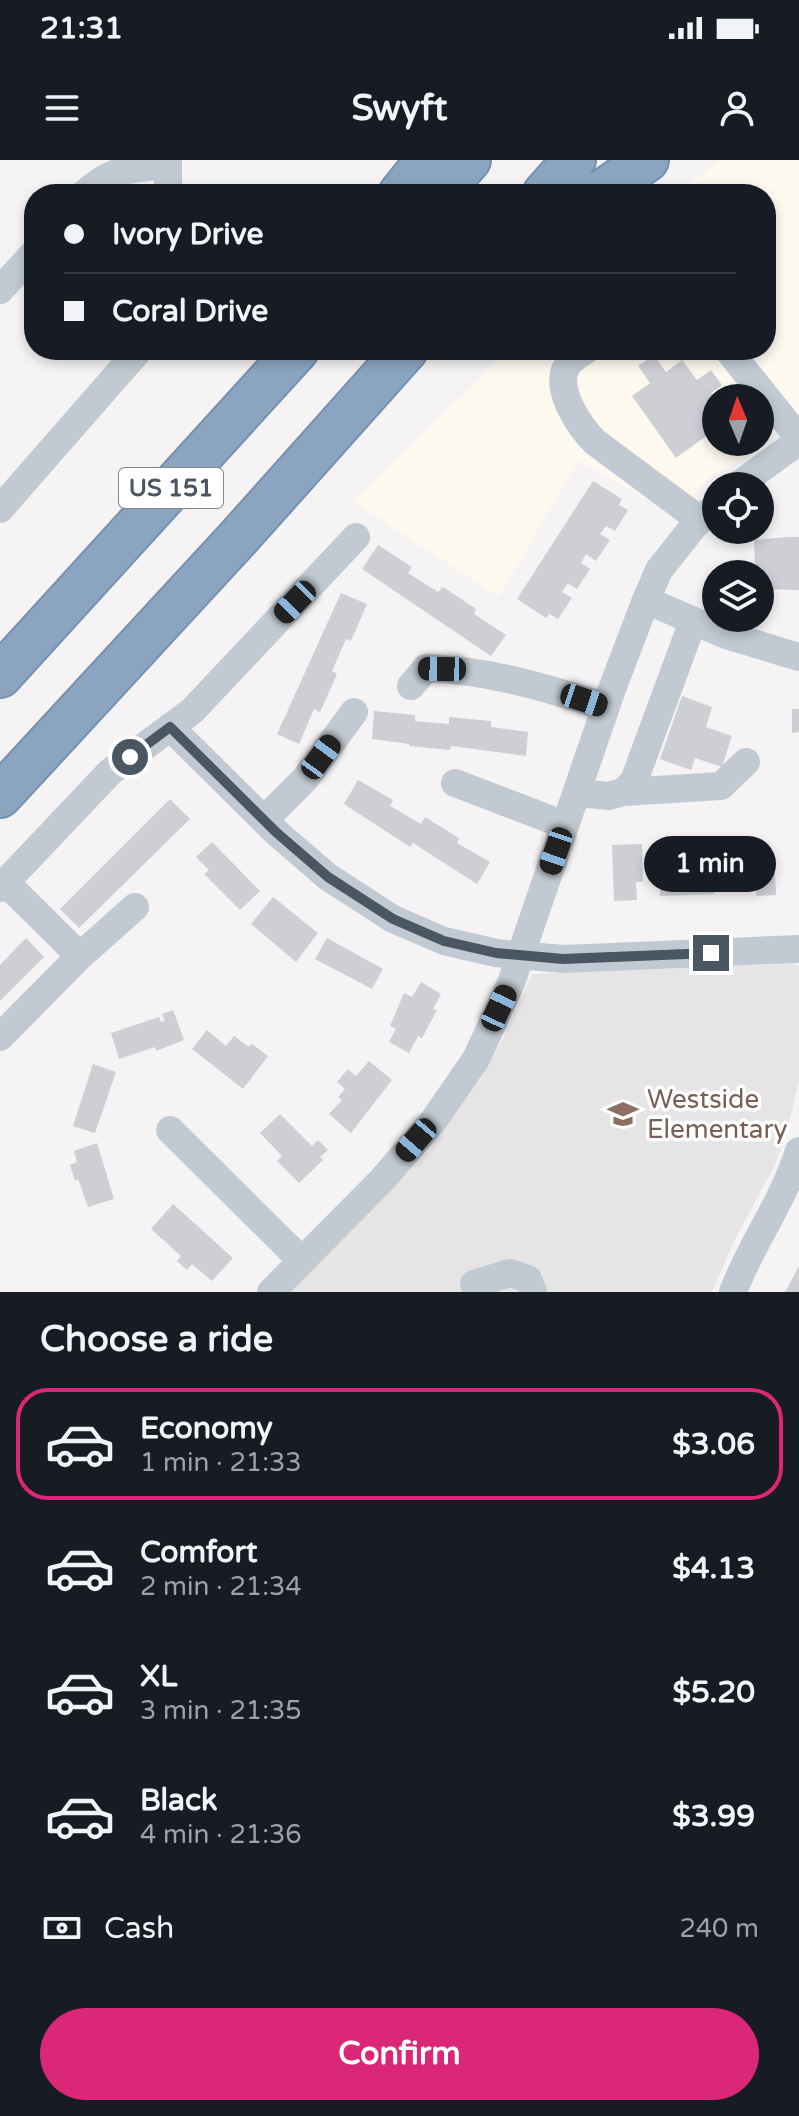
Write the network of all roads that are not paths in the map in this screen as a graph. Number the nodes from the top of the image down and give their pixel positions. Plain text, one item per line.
1 (427, 160) edge
2 (469, 160) edge
3 (574, 160) edge
4 (647, 160) edge
5 (168, 163) edge
6 (95, 184) edge
7 (168, 184) edge
8 (408, 184) edge
9 (447, 184) edge
10 (553, 184) edge
11 (613, 184) edge
12 (24, 264) edge
13 (0, 290) edge
14 (130, 360) edge
15 (264, 360) edge
16 (288, 360) edge
17 (397, 360) edge
18 (413, 360) edge
19 (572, 360) edge
20 (735, 360) edge
21 (796, 448) edge
22 (759, 472) edge
23 (290, 480) junction
24 (0, 509) edge
25 (702, 509) edge
26 (702, 520) edge
27 (356, 537) dead end
28 (646, 600) junction
29 (693, 621) junction
30 (46, 626) junction
31 (799, 657) edge
32 (0, 676) edge
33 (411, 686) dead end
34 (606, 707) junction
35 (354, 712) dead end
36 (170, 727) junction
37 (746, 762) dead end
38 (455, 783) dead end
39 (623, 792) junction
40 (576, 793) junction
41 (0, 796) edge
42 (264, 820) junction
43 (565, 825) junction
44 (3, 885) edge
45 (135, 907) dead end
46 (799, 949) edge
47 (520, 953) junction
48 (80, 956) junction
49 (0, 1037) edge
50 (170, 1130) dead end
51 (799, 1151) edge
52 (302, 1261) junction
53 (474, 1284) dead end
54 (271, 1292) edge
55 (533, 1292) edge
56 (733, 1292) edge

1 - 8 highway
2 - 9 highway
3 - 10 highway
4 - 11 highway
5 - 6 street
5 - 7 street
12 - 13 street
14 - 24 street
15 - 30 highway
16 - 30 highway, US 151
17 - 23 highway, US 151
18 - 23 highway
19 - 25 street
20 - 21 street
21 - 22 street
23 - 41 highway, US 151
26 - 28 street
27 - 36 street
28 - 29 street
28 - 34 street
29 - 31 street
29 - 39 street
30 - 32 highway, US 151
33 - 34 street
34 - 40 street
35 - 42 street
36 - 42 street
36 - 44 street
37 - 39 street
38 - 43 street
39 - 40 street
40 - 43 street
42 - 47 street
43 - 47 street
44 - 48 street
45 - 48 street
46 - 47 street
47 - 52 street
48 - 49 street
50 - 52 street
51 - 56 street
52 - 54 street
53 - 55 street

